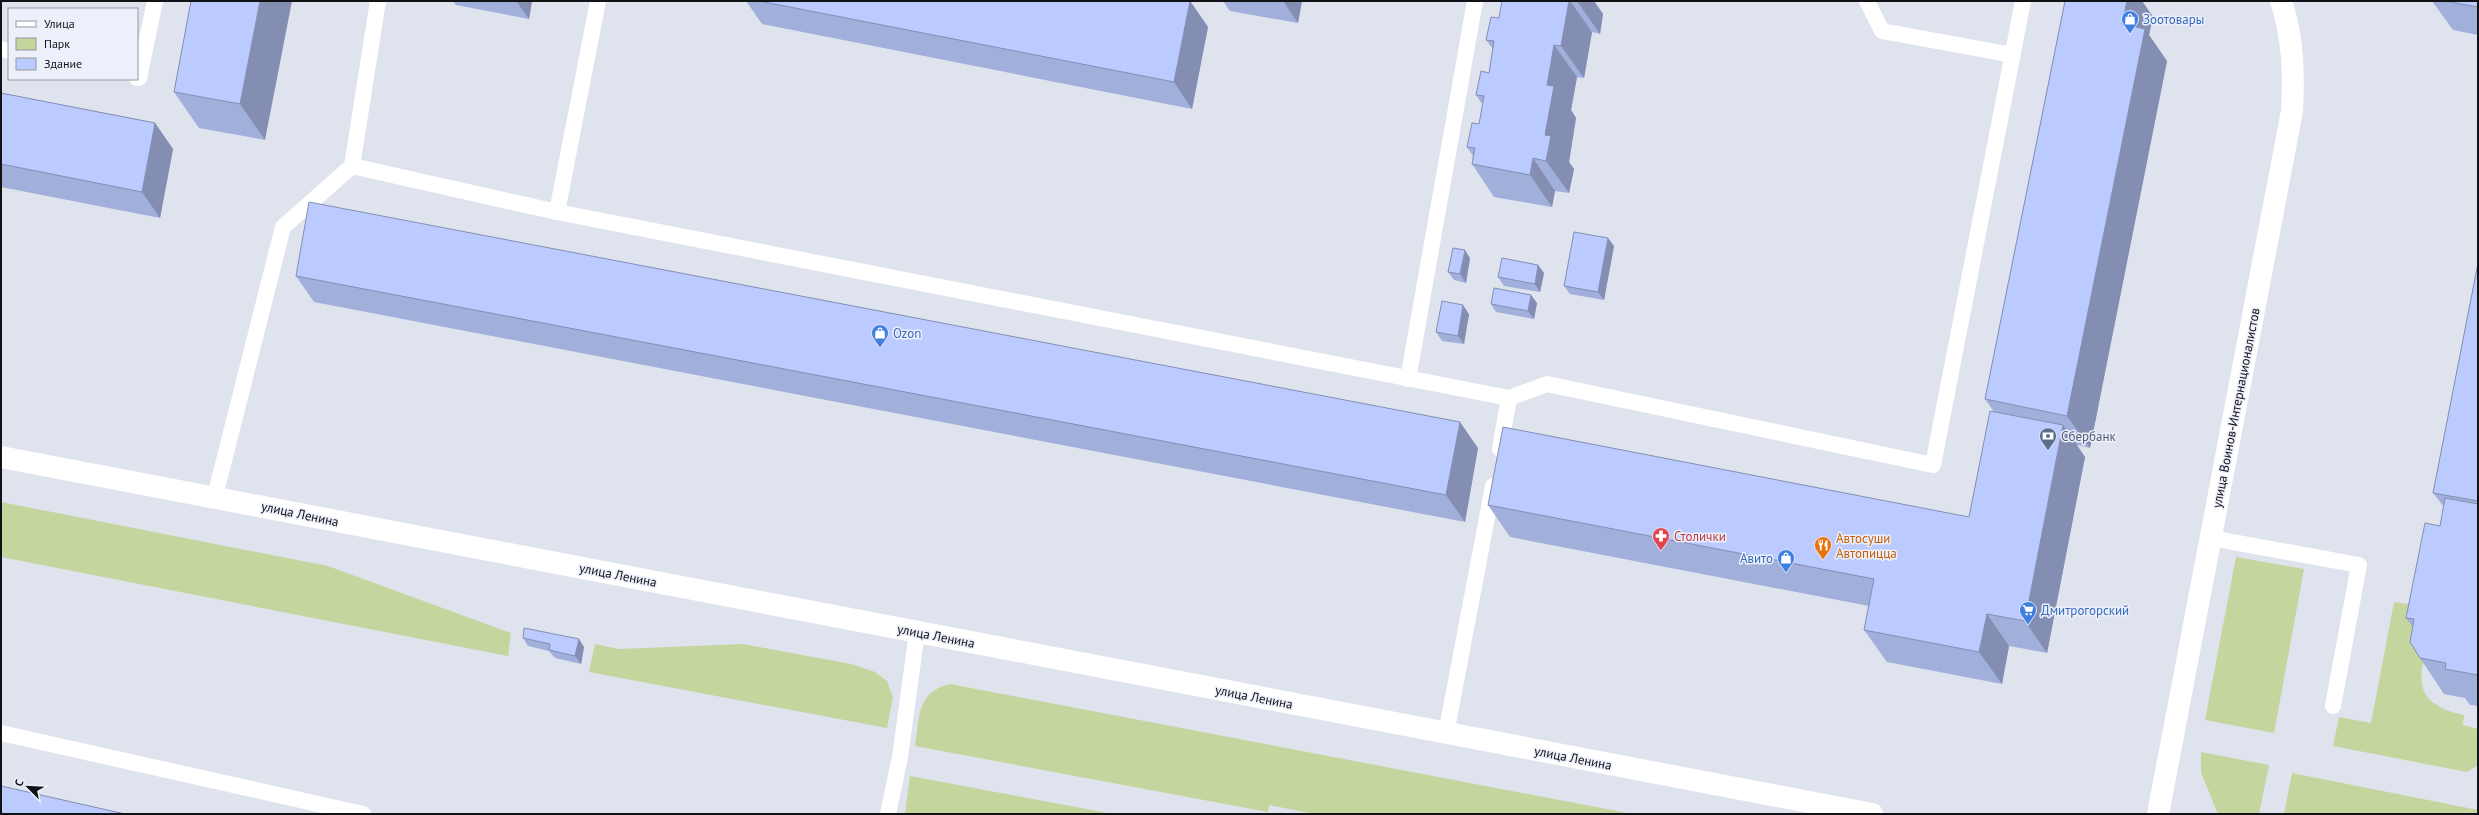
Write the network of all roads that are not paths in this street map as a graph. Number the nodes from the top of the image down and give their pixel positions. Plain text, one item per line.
1 (155, 1) edge
2 (378, 1) edge
3 (598, 1) edge
4 (1475, 1) edge
5 (1866, 1) edge
6 (2023, 1) edge
7 (2281, 1) edge
8 (2013, 55) junction
9 (138, 78) edge
10 (352, 166) junction
11 (557, 212) junction
12 (1408, 379) junction
13 (1509, 398) junction
14 (1, 457) edge
15 (214, 496) junction
16 (2211, 538) junction
17 (917, 632) junction
18 (2333, 706) dead end
19 (1, 733) edge
20 (1446, 734) junction
21 (363, 814) edge
22 (888, 814) edge
23 (1872, 814) edge
24 (2158, 814) edge

1 - 9 lane
2 - 10 lane
3 - 11 lane
4 - 12 lane
5 - 8 lane
6 - 8 lane
7 - 16 main road, улица Воинов-Интернационалистов
8 - 13 lane
10 - 11 lane
10 - 15 lane
11 - 12 lane
12 - 13 lane
13 - 20 lane
14 - 15 main road, улица Ленина
15 - 17 main road, улица Ленина
16 - 18 lane
16 - 24 main road, улица Воинов-Интернационалистов
17 - 20 main road, улица Ленина
17 - 22 lane
19 - 21 lane
20 - 23 main road, улица Ленина

